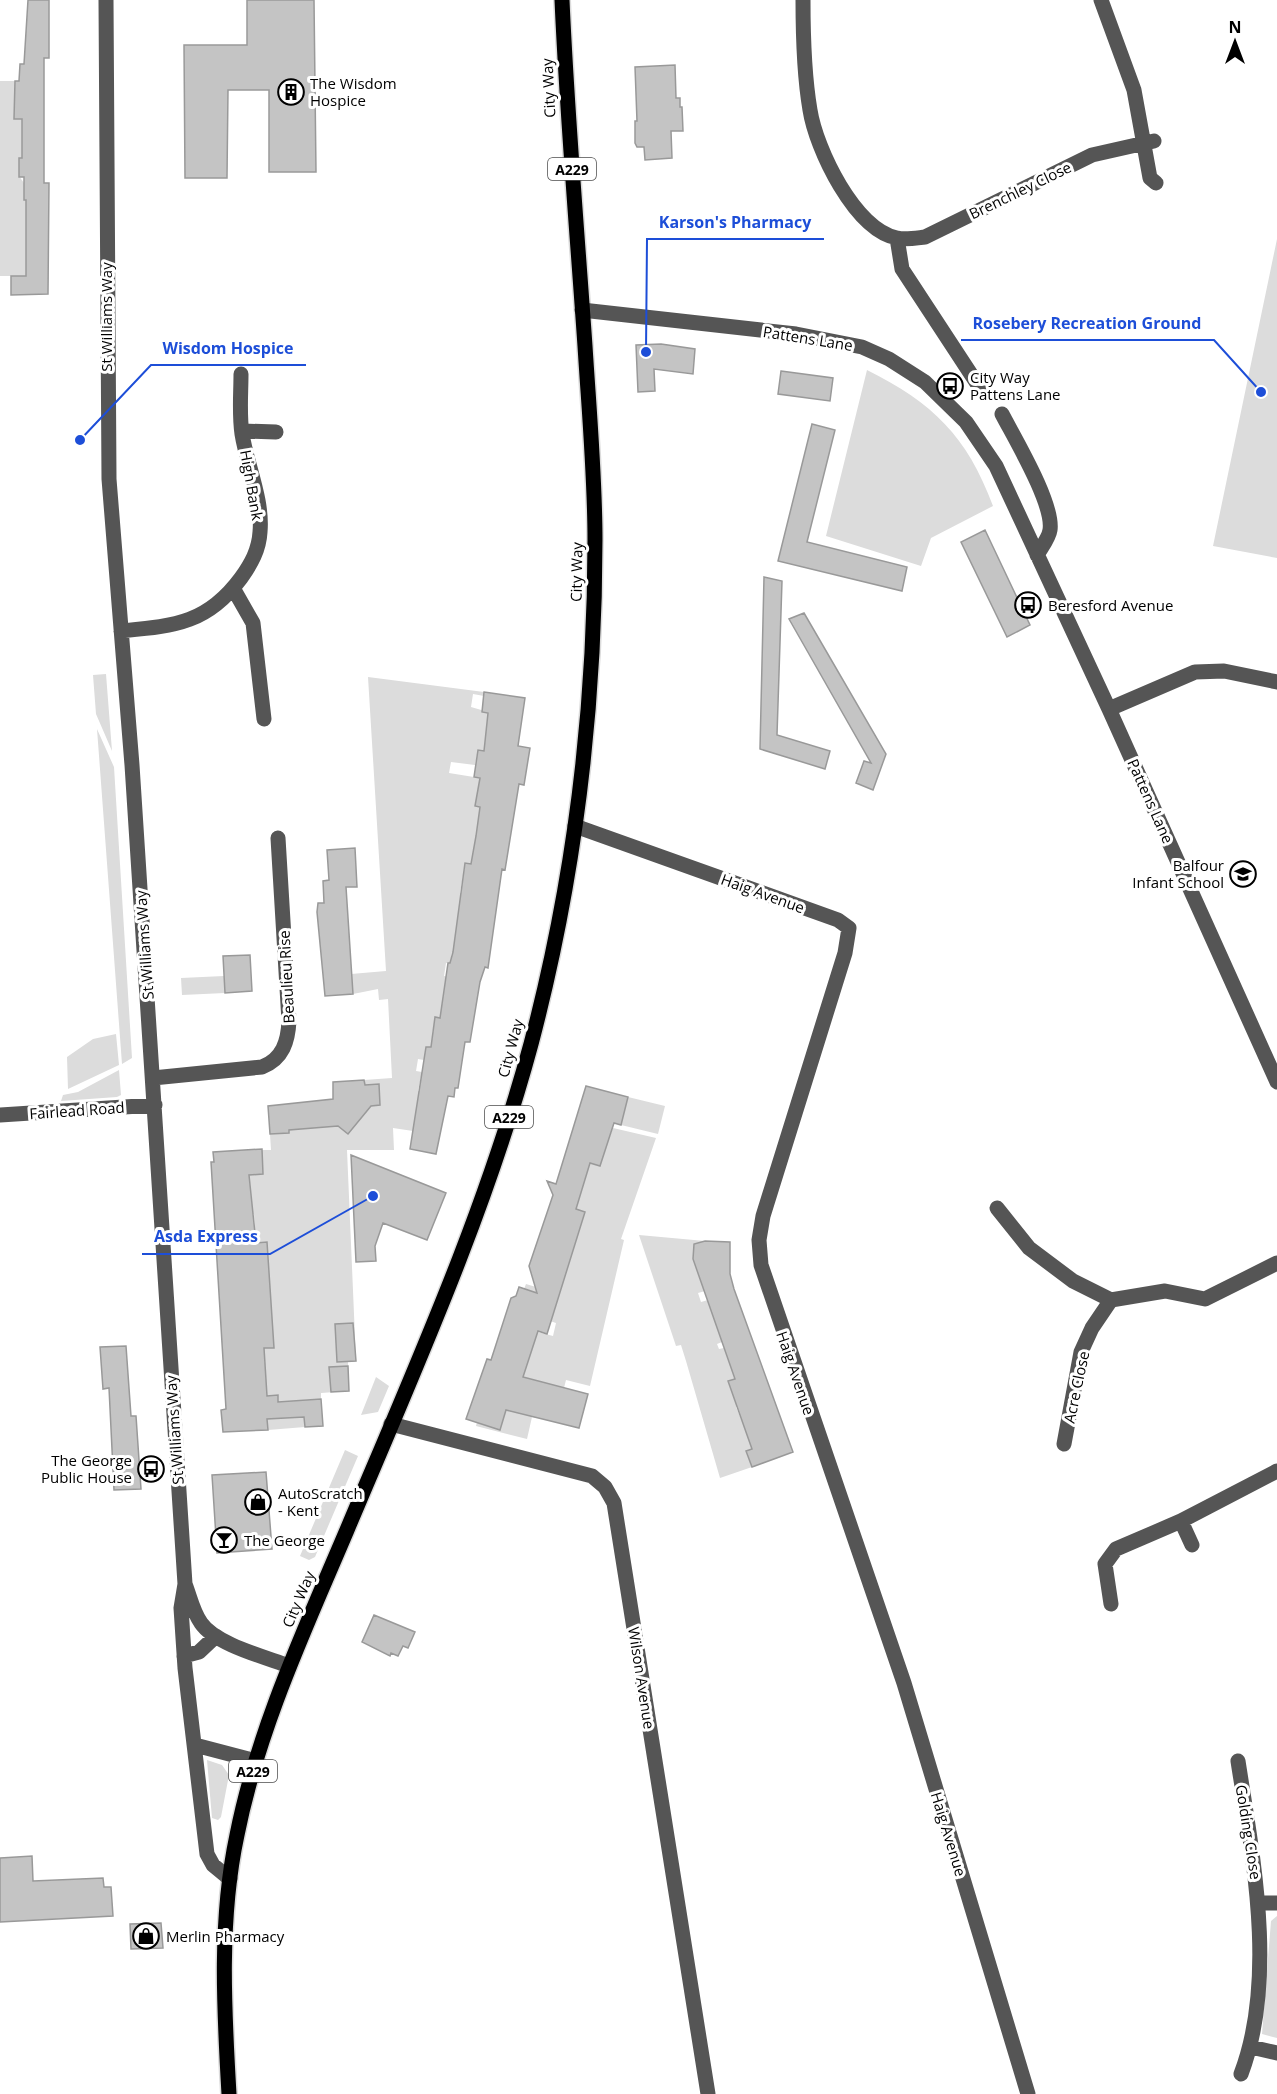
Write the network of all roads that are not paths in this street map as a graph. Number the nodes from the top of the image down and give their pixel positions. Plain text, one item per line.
1 (105, 0) edge
2 (562, 0) edge
3 (803, 0) edge
4 (1101, 0) edge
5 (1149, 141) junction
6 (1156, 183) dead end
7 (897, 238) junction
8 (582, 310) junction
9 (241, 374) dead end
10 (980, 388) dead end
11 (1002, 414) dead end
12 (242, 431) junction
13 (276, 432) dead end
14 (1037, 555) junction
15 (233, 588) junction
16 (121, 631) junction
17 (1277, 682) edge
18 (1109, 709) junction
19 (264, 719) dead end
20 (575, 826) junction
21 (278, 838) dead end
22 (153, 1078) junction
23 (1277, 1082) edge
24 (155, 1105) junction
25 (0, 1115) edge
26 (997, 1208) dead end
27 (1277, 1263) edge
28 (1111, 1300) junction
29 (391, 1424) junction
30 (1064, 1444) dead end
31 (1277, 1471) edge
32 (1181, 1521) junction
33 (1192, 1545) dead end
34 (185, 1584) junction
35 (1110, 1604) dead end
36 (216, 1636) junction
37 (184, 1656) junction
38 (289, 1666) junction
39 (195, 1745) junction
40 (255, 1761) junction
41 (1238, 1761) dead end
42 (230, 1879) junction
43 (1260, 1903) junction
44 (1277, 1903) edge
45 (1251, 2047) junction
46 (1277, 2053) edge
47 (1241, 2074) dead end
48 (229, 2094) edge
49 (708, 2094) edge
50 (1028, 2094) edge

1 - 16 street, St Williams Way
2 - 8 main road, City Way / A229
3 - 7 street
4 - 5 street
5 - 6 street
5 - 7 street, Brenchley Close
7 - 10 street
8 - 14 street, Pattens Lane
8 - 20 main road, City Way / A229
9 - 12 street, High Bank
11 - 14 street
12 - 13 street
12 - 15 street, High Bank
14 - 18 street, Pattens Lane
15 - 16 street, High Bank
15 - 19 street
16 - 22 street, St Williams Way
17 - 18 street
18 - 23 street, Pattens Lane
20 - 29 main road, City Way / A229
20 - 50 street, Haig Avenue
21 - 22 street, Beaulieu Rise
22 - 24 street, St Williams Way
24 - 25 street, Fairlead Road
24 - 34 street, St Williams Way
26 - 28 street
27 - 28 street
28 - 30 street, Acre Close
29 - 38 main road, City Way / A229
29 - 49 street, Wilson Avenue
31 - 32 street
32 - 33 street
32 - 35 street
34 - 36 street
34 - 37 street, St Williams Way
36 - 37 street
36 - 38 street
37 - 39 street, St Williams Way
38 - 40 main road, City Way / A229
39 - 40 street
39 - 42 street, St Williams Way
40 - 42 main road, City Way / A229
41 - 43 street, Golding Close
42 - 48 main road, City Way / A229
43 - 44 street
43 - 45 street, Golding Close
45 - 46 street
45 - 47 street, Golding Close

